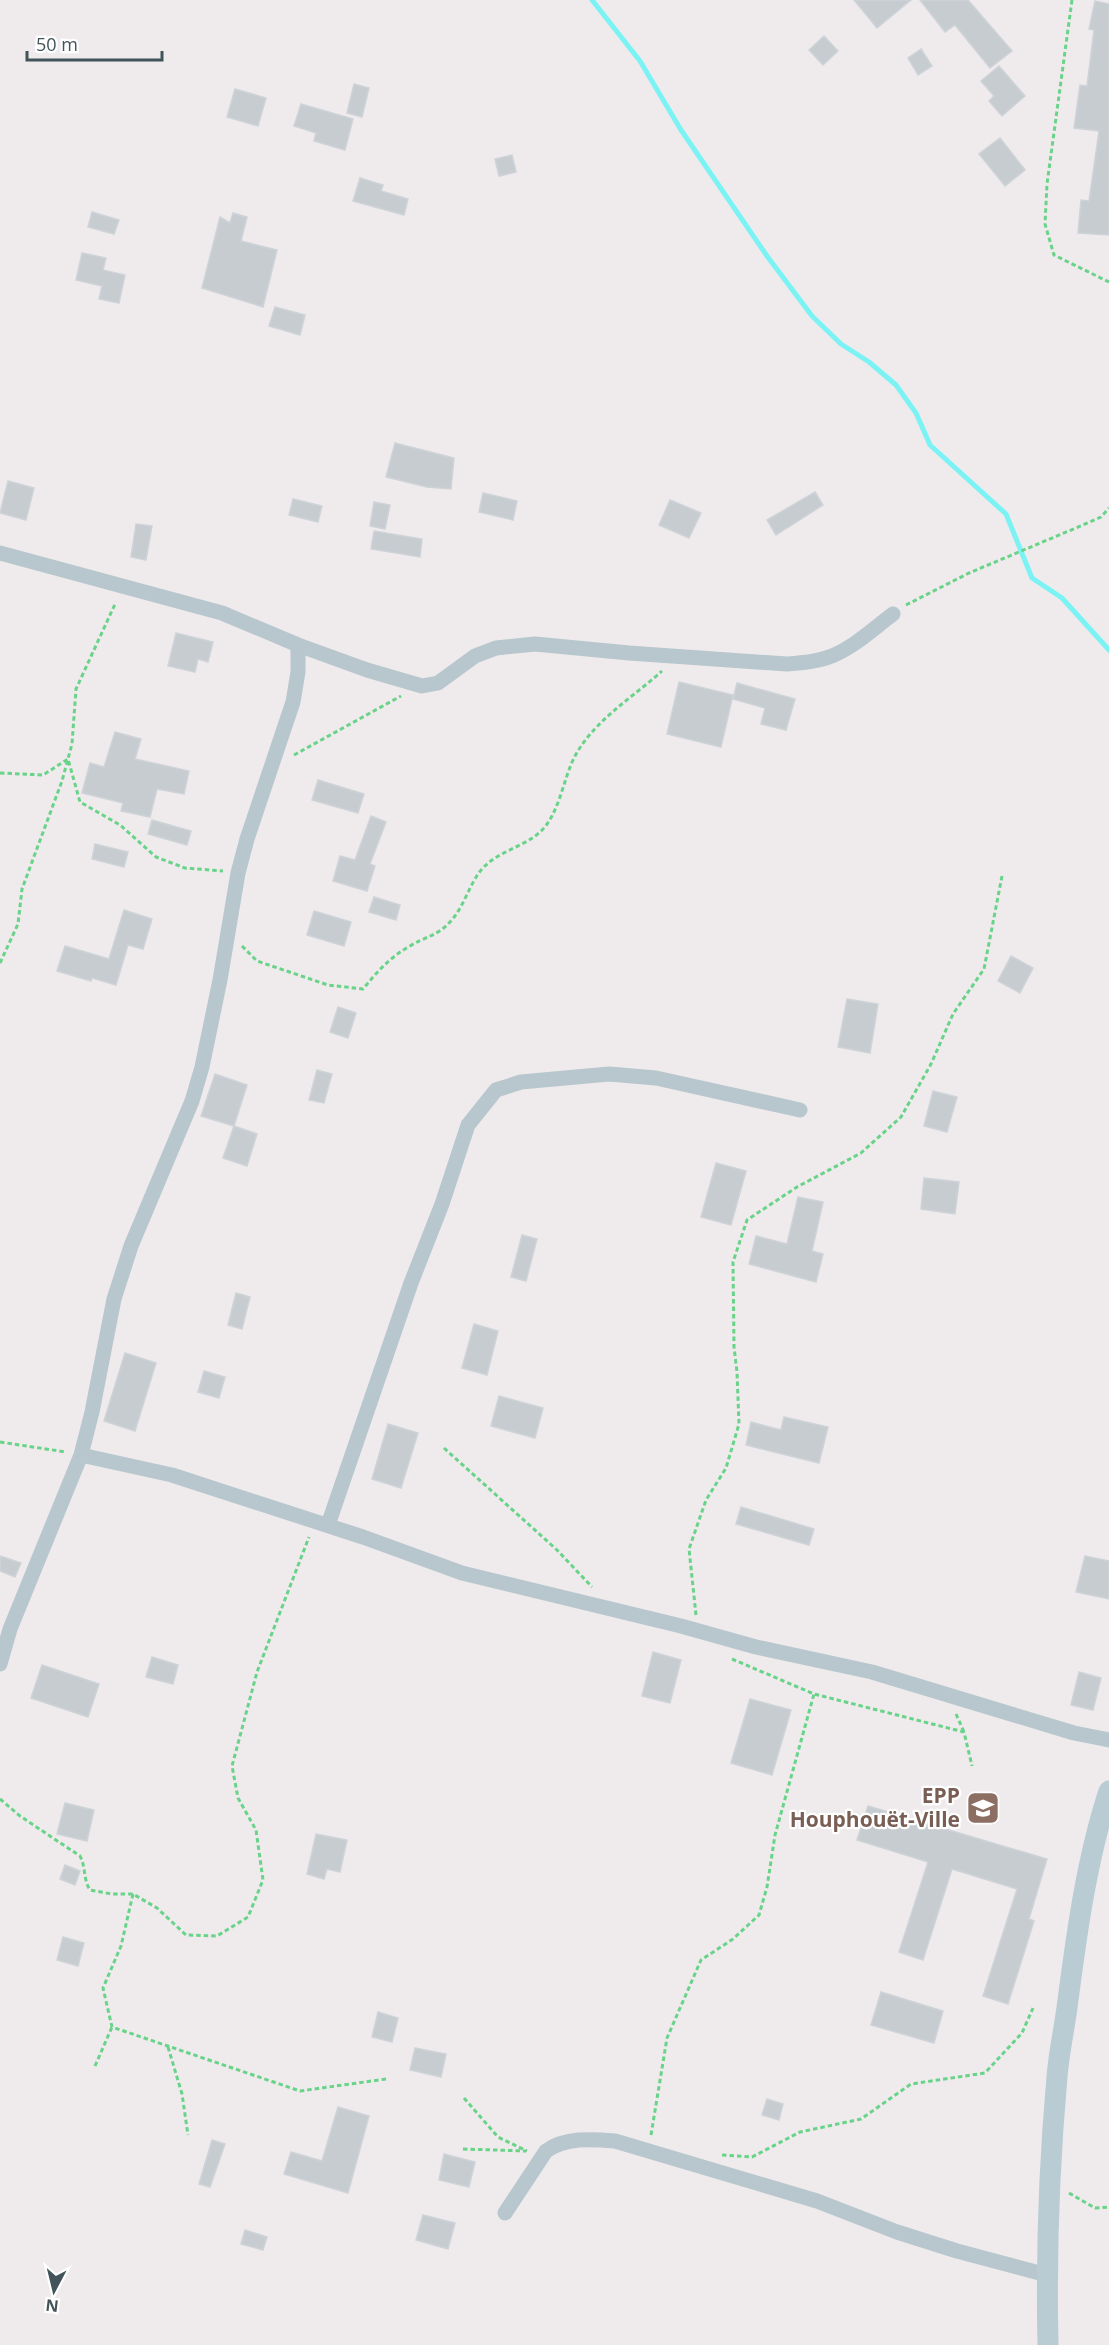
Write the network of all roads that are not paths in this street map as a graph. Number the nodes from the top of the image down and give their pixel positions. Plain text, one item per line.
1 (0, 553) edge
2 (893, 614) road end
3 (298, 645) junction
4 (800, 1110) dead end
5 (81, 1455) junction
6 (322, 1523) junction
7 (5, 1627) edge
8 (0, 1664) edge
9 (1109, 1740) edge
10 (1109, 1791) edge
11 (505, 2213) dead end
12 (1047, 2275) junction
13 (1048, 2345) edge

1 - 3 street
2 - 3 street
3 - 5 street
4 - 6 street
5 - 6 street
5 - 7 street
6 - 9 street
7 - 8 street
10 - 12 street
11 - 12 street
12 - 13 street

